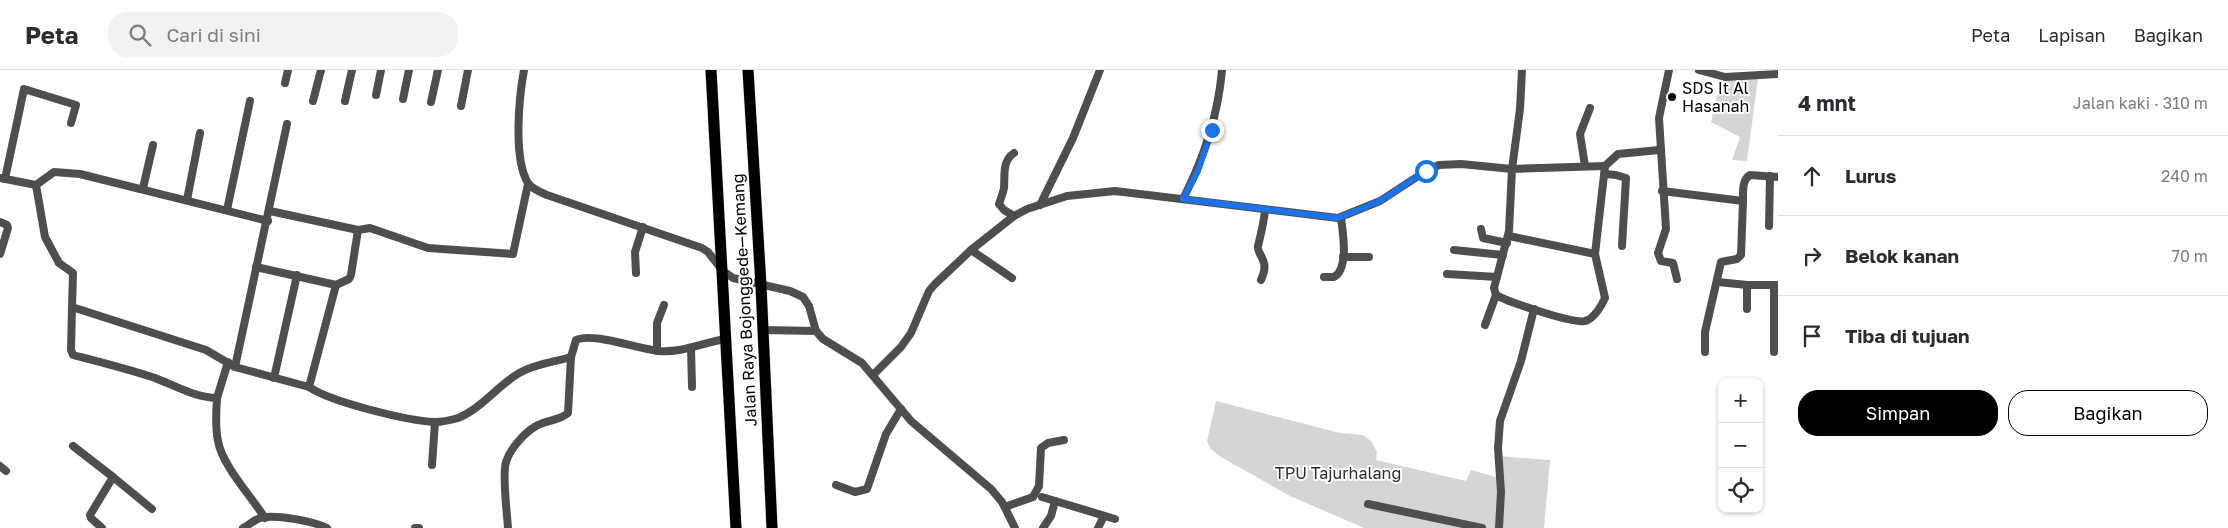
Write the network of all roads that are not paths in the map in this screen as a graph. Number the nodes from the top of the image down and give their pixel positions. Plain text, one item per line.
1 (288, 70) edge
2 (321, 70) edge
3 (352, 70) edge
4 (381, 70) edge
5 (409, 70) edge
6 (438, 70) edge
7 (468, 70) edge
8 (524, 70) edge
9 (711, 70) edge
10 (748, 70) edge
11 (1100, 70) edge
12 (1222, 70) edge
13 (1522, 70) edge
14 (1669, 70) edge
15 (1699, 70) edge
16 (1778, 74) edge
17 (285, 83) dead end
18 (376, 95) dead end
19 (403, 99) dead end
20 (250, 100) dead end
21 (314, 100) dead end
22 (345, 101) dead end
23 (431, 102) dead end
24 (461, 106) dead end
25 (1590, 108) dead end
26 (71, 123) dead end
27 (288, 124) dead end
28 (200, 133) dead end
29 (152, 145) dead end
30 (1659, 150) junction
31 (1014, 154) dead end
32 (1585, 166) junction
33 (1512, 169) junction
34 (1605, 170) junction
35 (1774, 176) edge
36 (2, 178) edge
37 (528, 184) junction
38 (36, 185) junction
39 (143, 188) junction
40 (1662, 192) junction
41 (1183, 199) junction
42 (187, 200) junction
43 (1743, 201) junction
44 (1040, 205) junction
45 (227, 210) junction
46 (1265, 210) junction
47 (270, 211) junction
48 (1014, 216) junction
49 (1341, 218) junction
50 (268, 221) junction
51 (0, 222) edge
52 (1769, 226) dead end
53 (643, 227) junction
54 (1481, 228) dead end
55 (358, 230) junction
56 (1508, 239) junction
57 (1622, 246) dead end
58 (971, 250) junction
59 (1454, 250) dead end
60 (0, 254) edge
61 (1595, 254) junction
62 (1503, 255) junction
63 (1343, 257) junction
64 (1369, 257) dead end
65 (256, 266) junction
66 (723, 271) junction
67 (636, 273) dead end
68 (1447, 274) dead end
69 (297, 275) junction
70 (1324, 277) dead end
71 (1497, 277) junction
72 (1012, 278) dead end
73 (1677, 279) dead end
74 (1261, 280) dead end
75 (1718, 282) junction
76 (336, 285) junction
77 (1747, 285) junction
78 (1776, 285) edge
79 (761, 286) junction
80 (1496, 295) junction
81 (664, 305) dead end
82 (72, 307) junction
83 (1534, 309) junction
84 (1747, 309) dead end
85 (1485, 326) dead end
86 (762, 330) junction
87 (816, 330) junction
88 (726, 339) junction
89 (690, 348) junction
90 (657, 350) junction
91 (1705, 352) dead end
92 (1774, 352) dead end
93 (571, 357) junction
94 (228, 362) junction
95 (235, 367) junction
96 (874, 374) junction
97 (274, 378) junction
98 (309, 387) junction
99 (692, 388) dead end
100 (217, 398) junction
101 (901, 409) junction
102 (435, 422) junction
103 (1064, 440) dead end
104 (74, 446) dead end
105 (432, 465) dead end
106 (113, 477) junction
107 (836, 485) dead end
108 (1042, 497) dead end
109 (1055, 501) junction
110 (1368, 504) dead end
111 (1005, 507) junction
112 (152, 510) dead end
113 (1104, 516) junction
114 (264, 518) junction
115 (1115, 519) dead end
116 (102, 528) edge
117 (243, 528) edge
118 (326, 528) edge
119 (416, 528) edge
120 (419, 528) edge
121 (508, 528) edge
122 (736, 528) edge
123 (772, 528) edge
124 (1015, 528) edge
125 (1043, 528) edge
126 (1098, 528) edge
127 (1482, 528) edge
128 (1499, 528) edge

1 - 17 street
2 - 21 street
3 - 22 street
4 - 18 street
5 - 19 street
6 - 23 street
7 - 24 street
8 - 37 street
9 - 66 highway, Jalan Raya Bojonggede—Kemang
10 - 79 highway, Jalan Raya Bojonggede—Kemang
11 - 44 street
12 - 41 street
13 - 33 street
14 - 30 street
15 - 16 street
20 - 45 street
25 - 32 street
26 - 36 street
27 - 47 street
28 - 42 street
29 - 39 street
30 - 34 street
30 - 40 street
31 - 48 street
32 - 33 street
32 - 34 street
33 - 49 street
33 - 56 street
34 - 57 street
34 - 61 street
35 - 43 street
35 - 52 street
36 - 38 street
37 - 53 street
37 - 55 street
38 - 39 street
38 - 82 street
39 - 42 street
40 - 43 street
40 - 73 street
41 - 44 street
41 - 46 street
42 - 45 street
43 - 75 street
44 - 48 street
45 - 50 street
46 - 49 street
46 - 74 street
47 - 50 street
47 - 55 street
48 - 58 street
49 - 63 street
50 - 65 street
51 - 60 street
53 - 66 street
53 - 67 street
54 - 56 street
55 - 76 street
56 - 61 street
56 - 62 street
58 - 72 street
58 - 96 street
59 - 62 street
61 - 83 street
62 - 71 street
63 - 64 street
63 - 70 street
65 - 69 street
65 - 95 street
66 - 79 street
66 - 88 highway, Jalan Raya Bojonggede—Kemang
68 - 71 street
69 - 76 street
69 - 97 street
71 - 80 street
75 - 77 street
75 - 91 street
76 - 98 street
77 - 78 street
77 - 84 street
78 - 92 street
79 - 86 highway, Jalan Raya Bojonggede—Kemang
79 - 87 street
80 - 83 street
80 - 85 street
81 - 90 street
82 - 94 street
82 - 100 street
83 - 128 street
86 - 87 street
86 - 123 highway, Jalan Raya Bojonggede—Kemang
87 - 96 street
88 - 89 street
88 - 122 highway, Jalan Raya Bojonggede—Kemang
89 - 90 street
89 - 99 street
90 - 93 street
93 - 102 street
93 - 121 street
94 - 95 street
94 - 100 street
95 - 97 street
96 - 101 street
97 - 98 street
98 - 102 street
100 - 114 street
101 - 107 street
101 - 111 street
102 - 105 street
103 - 111 street
104 - 106 street
106 - 112 street
106 - 116 street
108 - 109 street
109 - 113 street
109 - 125 street
110 - 127 street
111 - 124 street
113 - 115 street
113 - 126 street
114 - 117 street
114 - 118 street
119 - 120 street

